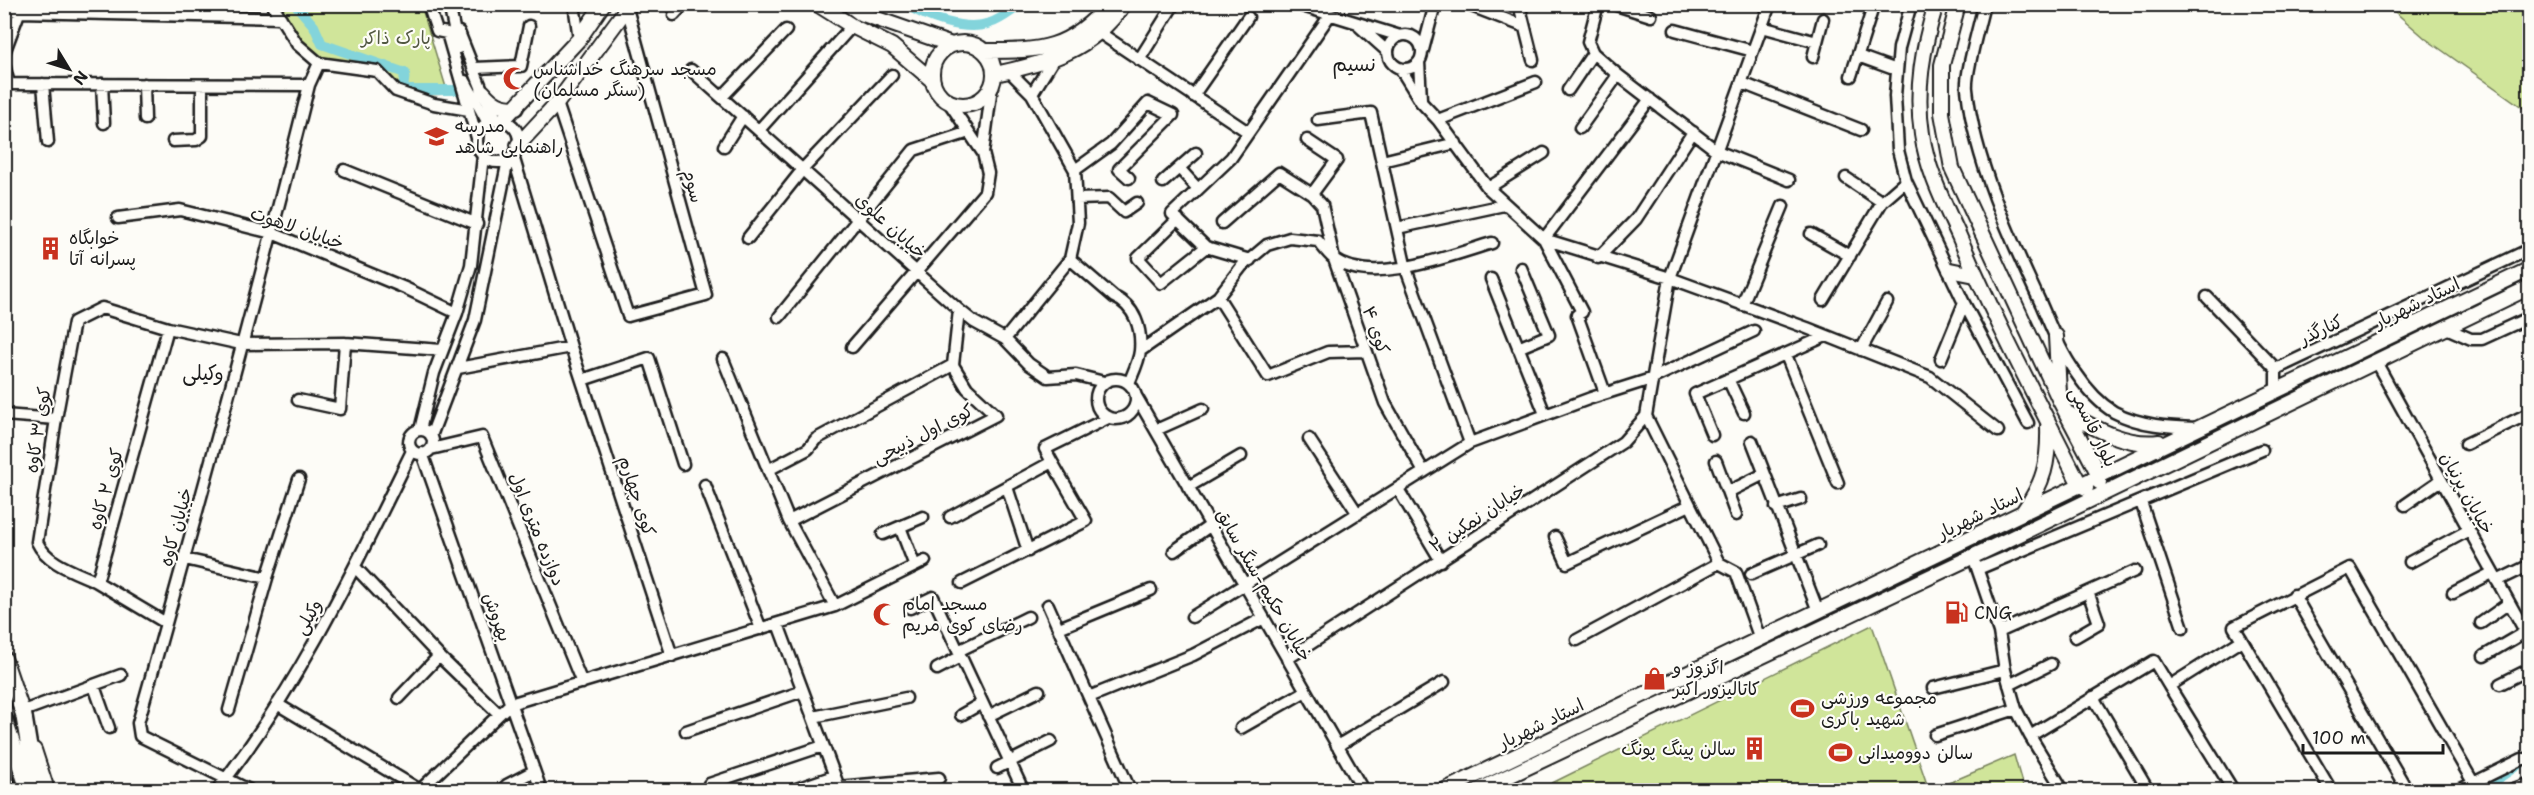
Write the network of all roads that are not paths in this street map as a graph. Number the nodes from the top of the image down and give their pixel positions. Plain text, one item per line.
1 (272, 4) edge
2 (428, 4) edge
3 (574, 4) edge
4 (603, 4) edge
5 (684, 4) edge
6 (817, 4) edge
7 (848, 4) edge
8 (1109, 4) edge
9 (1124, 4) edge
10 (1174, 4) edge
11 (1296, 4) edge
12 (1466, 4) edge
13 (1519, 4) edge
14 (1598, 4) edge
15 (1613, 4) edge
16 (1770, 4) edge
17 (1874, 4) edge
18 (1911, 4) edge
19 (1936, 4) edge
20 (1958, 4) edge
21 (1984, 4) edge
22 (449, 5) edge
23 (628, 6) edge
24 (4, 8) edge
25 (21, 8) edge
26 (863, 9) edge
27 (1434, 9) edge
28 (674, 15) dead end
29 (1330, 15) junction
30 (1248, 16) dead end
31 (1651, 16) dead end
32 (281, 18) junction
33 (1823, 19) dead end
34 (1358, 25) junction
35 (529, 26) dead end
36 (852, 26) junction
37 (1523, 26) junction
38 (1762, 27) junction
39 (1094, 29) junction
40 (786, 30) dead end
41 (1675, 30) dead end
42 (1406, 36) junction
43 (579, 39) junction
44 (1817, 42) junction
45 (952, 45) junction
46 (984, 51) junction
47 (1753, 51) junction
48 (1388, 52) junction
49 (4, 53) edge
50 (1593, 53) junction
51 (1857, 56) junction
52 (1421, 57) junction
53 (1813, 57) dead end
54 (1053, 60) junction
55 (1139, 60) junction
56 (1533, 60) dead end
57 (319, 63) junction
58 (4, 64) edge
59 (474, 68) junction
60 (1400, 68) junction
61 (1891, 68) dead end
62 (692, 70) dead end
63 (1009, 71) junction
64 (892, 75) dead end
65 (1618, 75) junction
66 (1851, 76) dead end
67 (993, 80) junction
68 (933, 81) junction
69 (1536, 82) dead end
70 (1742, 83) junction
71 (7, 84) edge
72 (43, 84) junction
73 (102, 84) junction
74 (144, 84) junction
75 (202, 85) junction
76 (309, 85) junction
77 (1568, 90) dead end
78 (483, 92) junction
79 (1032, 94) junction
80 (1193, 96) junction
81 (722, 97) junction
82 (1650, 99) junction
83 (948, 101) junction
84 (1421, 102) junction
85 (557, 103) junction
86 (516, 108) junction
87 (469, 110) junction
88 (743, 116) junction
89 (145, 119) dead end
90 (1318, 120) dead end
91 (1438, 120) junction
92 (496, 121) junction
93 (104, 123) dead end
94 (1580, 128) dead end
95 (759, 130) junction
96 (1861, 130) dead end
97 (969, 132) junction
98 (1248, 132) junction
99 (1693, 132) junction
100 (477, 138) junction
101 (1307, 140) dead end
102 (173, 141) dead end
103 (48, 142) dead end
104 (1456, 143) junction
105 (724, 146) dead end
106 (1717, 151) junction
107 (983, 153) junction
108 (1196, 153) dead end
109 (1544, 153) dead end
110 (513, 154) junction
111 (483, 156) junction
112 (1382, 161) junction
113 (1179, 168) junction
114 (344, 170) dead end
115 (803, 170) junction
116 (1075, 170) junction
117 (1129, 178) dead end
118 (1846, 178) dead end
119 (1789, 180) dead end
120 (1906, 181) junction
121 (1163, 182) dead end
122 (1488, 188) junction
123 (1198, 189) junction
124 (1312, 194) junction
125 (1077, 199) junction
126 (1882, 202) junction
127 (1137, 203) dead end
128 (1504, 205) junction
129 (1783, 206) dead end
130 (118, 218) dead end
131 (858, 219) junction
132 (1178, 219) junction
133 (1222, 223) dead end
134 (477, 224) junction
135 (1397, 228) junction
136 (272, 233) junction
137 (1811, 234) dead end
138 (748, 238) dead end
139 (1544, 239) junction
140 (1492, 243) dead end
141 (1206, 248) junction
142 (2529, 249) edge
143 (1850, 256) junction
144 (1598, 258) junction
145 (1070, 259) junction
146 (1334, 259) junction
147 (1250, 260) junction
148 (1521, 268) dead end
149 (1406, 269) junction
150 (2529, 269) edge
151 (915, 270) junction
152 (1950, 270) junction
153 (1976, 275) junction
154 (1670, 278) junction
155 (1491, 279) dead end
156 (2529, 287) edge
157 (1218, 297) junction
158 (2207, 297) dead end
159 (1822, 300) dead end
160 (1887, 302) dead end
161 (1964, 303) junction
162 (1742, 305) junction
163 (959, 310) junction
164 (457, 313) junction
165 (2529, 317) edge
166 (779, 318) dead end
167 (168, 328) junction
168 (2446, 328) junction
169 (1754, 331) dead end
170 (1826, 336) junction
171 (2056, 336) junction
172 (1005, 339) junction
173 (345, 343) junction
174 (241, 344) junction
175 (571, 347) junction
176 (852, 347) dead end
177 (1518, 348) junction
178 (442, 350) junction
179 (1861, 350) junction
180 (1140, 351) junction
181 (1366, 351) junction
182 (1786, 355) junction
183 (723, 359) dead end
184 (1941, 359) dead end
185 (2376, 362) junction
186 (953, 365) junction
187 (458, 368) junction
188 (2276, 369) junction
189 (1652, 379) junction
190 (1728, 379) junction
191 (582, 380) junction
192 (1104, 382) junction
193 (1130, 384) junction
194 (2276, 391) junction
195 (1605, 393) junction
196 (1136, 396) junction
197 (298, 400) dead end
198 (2063, 407) junction
199 (1203, 409) dead end
200 (1744, 413) dead end
201 (2529, 413) edge
202 (1545, 414) junction
203 (4, 415) edge
204 (1646, 416) junction
205 (1108, 418) junction
206 (56, 419) junction
207 (2048, 421) junction
208 (2028, 423) dead end
209 (2199, 428) junction
210 (420, 430) junction
211 (1156, 430) junction
212 (1998, 431) dead end
213 (1712, 435) dead end
214 (431, 436) junction
215 (1309, 439) dead end
216 (1752, 441) dead end
217 (2170, 441) junction
218 (1470, 443) junction
219 (2466, 444) dead end
220 (2262, 450) dead end
221 (422, 451) junction
222 (1241, 456) dead end
223 (1716, 460) dead end
224 (1052, 462) junction
225 (683, 464) dead end
226 (768, 471) junction
227 (1424, 472) junction
228 (1764, 474) junction
229 (2099, 475) junction
230 (299, 478) dead end
231 (2441, 480) junction
232 (1838, 483) dead end
233 (705, 485) dead end
234 (2080, 485) junction
235 (1188, 487) junction
236 (1007, 488) junction
237 (1398, 489) junction
238 (1728, 492) junction
239 (2099, 495) junction
240 (1801, 499) dead end
241 (2141, 502) junction
242 (1690, 505) junction
243 (2404, 505) dead end
244 (1776, 507) junction
245 (1358, 514) junction
246 (2021, 514) junction
247 (1736, 515) dead end
248 (950, 517) dead end
249 (923, 518) dead end
250 (789, 521) junction
251 (1211, 525) junction
252 (900, 527) junction
253 (2469, 530) junction
254 (883, 534) dead end
255 (1555, 537) dead end
256 (1818, 545) dead end
257 (1174, 550) dead end
258 (1028, 551) junction
259 (1795, 554) junction
260 (185, 559) junction
261 (926, 561) dead end
262 (1441, 561) junction
263 (2410, 562) dead end
264 (1975, 563) junction
265 (1719, 564) junction
266 (2529, 565) edge
267 (915, 566) junction
268 (355, 567) junction
269 (2135, 572) dead end
270 (1751, 574) dead end
271 (2495, 577) junction
272 (267, 578) junction
273 (97, 582) junction
274 (962, 583) dead end
275 (1245, 585) junction
276 (1151, 590) dead end
277 (2088, 592) junction
278 (2452, 593) dead end
279 (2294, 595) junction
280 (2509, 603) junction
281 (1048, 605) dead end
282 (835, 606) junction
283 (910, 608) dead end
284 (1818, 611) junction
285 (1028, 617) dead end
286 (1192, 617) dead end
287 (1264, 618) junction
288 (2481, 622) dead end
289 (166, 623) junction
290 (778, 624) junction
291 (1059, 628) junction
292 (2182, 628) dead end
293 (760, 629) junction
294 (1999, 632) junction
295 (2527, 636) edge
296 (2075, 637) dead end
297 (1760, 639) junction
298 (2242, 639) junction
299 (1577, 640) dead end
300 (959, 654) junction
301 (438, 656) junction
302 (672, 656) junction
303 (2484, 656) dead end
304 (4, 658) edge
305 (1287, 659) junction
306 (2051, 664) dead end
307 (937, 669) dead end
308 (2529, 669) edge
309 (2005, 670) junction
310 (121, 675) dead end
311 (582, 682) junction
312 (1444, 682) dead end
313 (2500, 684) dead end
314 (94, 686) junction
315 (2009, 686) junction
316 (2169, 686) junction
317 (1933, 688) dead end
318 (803, 691) junction
319 (1039, 691) dead end
320 (1306, 691) junction
321 (1089, 697) junction
322 (399, 698) dead end
323 (906, 698) dead end
324 (2093, 698) junction
325 (982, 703) junction
326 (277, 704) junction
327 (510, 704) junction
328 (2016, 709) junction
329 (229, 710) dead end
330 (23, 711) junction
331 (499, 714) junction
332 (961, 715) dead end
333 (988, 716) junction
334 (813, 717) junction
335 (4, 719) edge
336 (109, 728) dead end
337 (1241, 728) dead end
338 (686, 731) dead end
339 (1935, 735) dead end
340 (2030, 736) junction
341 (1051, 741) dead end
342 (823, 746) junction
343 (1337, 746) junction
344 (1525, 752) junction
345 (2527, 756) edge
346 (1010, 762) junction
347 (1500, 764) junction
348 (1532, 766) junction
349 (997, 768) dead end
350 (534, 771) junction
351 (1507, 777) junction
352 (939, 778) dead end
353 (226, 779) junction
354 (4, 780) edge
355 (2529, 783) edge
356 (709, 784) dead end
357 (837, 784) edge
358 (2474, 784) junction
359 (8, 790) edge
360 (29, 790) edge
361 (36, 790) edge
362 (47, 790) edge
363 (217, 790) edge
364 (249, 790) edge
365 (420, 790) edge
366 (502, 790) edge
367 (541, 790) edge
368 (794, 790) edge
369 (1023, 790) edge
370 (1130, 790) edge
371 (1363, 790) edge
372 (1445, 790) edge
373 (1479, 790) edge
374 (2063, 790) edge
375 (2148, 790) edge
376 (2233, 790) edge
377 (2331, 790) edge
378 (2407, 790) edge
379 (2459, 790) edge
380 (2511, 790) edge

1 - 32 street
2 - 87 street
3 - 43 street
4 - 43 main road
5 - 28 street
6 - 36 main road
7 - 26 main road
8 - 39 main road
9 - 39 main road
10 - 55 street
11 - 29 street
12 - 37 street
13 - 37 street
14 - 50 street
15 - 31 street
16 - 38 street
17 - 51 street
18 - 120 street
19 - 153 main road, بلوار قاسمی
20 - 198 main road, بلوار قاسمی
21 - 171 street
22 - 59 street
22 - 92 street
23 - 85 main road
23 - 85 street, سوم
24 - 25 street
25 - 32 street
25 - 49 street
26 - 45 main road
27 - 42 street
27 - 52 street
29 - 34 street
29 - 98 street
30 - 80 street
32 - 57 street
33 - 44 street
34 - 42 street
34 - 48 street
35 - 59 street
36 - 68 main road
36 - 95 street
37 - 56 street
38 - 44 street
38 - 47 street
39 - 46 main road
39 - 54 main road
39 - 55 street
40 - 81 street
41 - 47 street
42 - 48 street
42 - 52 street
43 - 86 main road
44 - 53 street
45 - 46 main road
45 - 68 main road
46 - 67 main road
47 - 70 street
48 - 60 street
50 - 65 street
50 - 77 street
51 - 61 street
51 - 66 street
52 - 60 street
52 - 84 street
54 - 63 main road
54 - 79 street
55 - 80 street
57 - 76 street, خیابان کاوه
57 - 87 street
58 - 71 street
59 - 78 street
60 - 84 street
62 - 81 street, خیابان علوی
63 - 67 main road
63 - 79 street
64 - 115 street
65 - 82 street
65 - 94 street
67 - 83 main road
67 - 107 street
68 - 83 main road
69 - 91 street
70 - 96 street
70 - 106 street
71 - 72 street
72 - 73 street
72 - 103 street
73 - 74 street
73 - 93 street
74 - 75 street
74 - 89 street
75 - 76 street
75 - 102 street
76 - 136 street, خیابان کاوه
78 - 86 main road
78 - 92 street
79 - 116 street
80 - 98 street
81 - 88 street, خیابان علوی
82 - 99 street
82 - 139 street
83 - 97 street
84 - 91 street
85 - 110 main road
86 - 92 main road
87 - 100 street
88 - 95 street, خیابان علوی
88 - 105 street
90 - 112 street
91 - 104 street
92 - 100 street
92 - 110 street
95 - 115 street, خیابان علوی
97 - 107 street
97 - 131 street
98 - 123 street
99 - 106 street
99 - 144 street
100 - 111 street
101 - 124 street
104 - 112 street
104 - 122 street
106 - 119 street
106 - 154 street
107 - 151 street
108 - 113 street
109 - 122 street
110 - 111 street
110 - 175 street, کوی چهارم
110 - 187 street
111 - 134 street
112 - 135 street
113 - 121 street
113 - 123 street
114 - 134 street
115 - 131 street, خیابان علوی
115 - 138 street
116 - 117 street
116 - 125 street
118 - 126 street
120 - 126 street
120 - 152 street
122 - 128 street
123 - 132 street
124 - 133 street
124 - 146 street, کوی ۴
125 - 127 street
125 - 145 street
126 - 143 street
128 - 135 street
128 - 139 street
129 - 162 street
130 - 136 street, خیابان لاهوت
131 - 151 street, خیابان علوی
131 - 166 street
132 - 141 street
132 - 141 street
134 - 164 street
135 - 149 street
136 - 164 street, خیابان لاهوت
136 - 174 street, خیابان کاوه
137 - 143 street
139 - 144 street
139 - 195 street
140 - 149 street
141 - 147 street
142 - 188 street, کنارگذر
143 - 159 street
144 - 154 street
145 - 172 street
145 - 180 street
146 - 147 street
146 - 149 street
146 - 181 street, کوی ۴
147 - 157 street
148 - 177 street
149 - 218 street
150 - 194 main road, استاد شهریار
151 - 163 street, خیابان علوی
151 - 176 street
152 - 153 main road
152 - 161 street
153 - 207 main road, بلوار قاسمی
154 - 162 street
154 - 189 street
155 - 177 street
156 - 168 main road, استاد شهریار
157 - 180 street
157 - 181 street
158 - 188 street
160 - 179 street
161 - 184 street
161 - 208 street
162 - 170 street
163 - 172 street, خیابان علوی
163 - 186 street
164 - 178 street
165 - 168 street
167 - 174 street
167 - 206 street, کوی ۳ کاوه
167 - 273 street, کوی ۲ کاوه
168 - 185 main road, استاد شهریار
169 - 189 street
170 - 179 street
170 - 182 street
171 - 198 main road
171 - 209 street
172 - 192 street, خیابان علوی
173 - 174 street
173 - 178 street
173 - 197 street
174 - 260 street, خیابان کاوه
175 - 187 street
175 - 191 street, کوی چهارم
177 - 202 street
178 - 210 street
179 - 212 street
180 - 193 street
181 - 227 street, کوی ۴
182 - 190 street
182 - 232 street
183 - 226 street
185 - 231 street, خیابان پرنیان
185 - 239 main road, استاد شهریار
186 - 226 street
186 - 250 street, کوی اول ذبیحی
187 - 214 street
188 - 194 street
189 - 195 street
189 - 204 street
190 - 200 street
190 - 213 street
191 - 225 street
191 - 302 street, کوی چهارم
192 - 193 street
192 - 205 street
193 - 196 street
194 - 209 main road, استاد شهریار
195 - 202 street
196 - 205 street
196 - 211 street, خیابان حکیم-سنگر سابق
198 - 217 main road
198 - 229 main road, بلوار قاسمی
199 - 211 street
201 - 219 street
202 - 218 street
203 - 206 street
204 - 242 street
204 - 262 street, خیابان نمکین ۲
205 - 224 street
206 - 273 street, کوی ۳ کاوه
207 - 234 main road, بلوار قاسمی
207 - 246 main road
209 - 217 main road, استاد شهریار
210 - 214 street
210 - 221 street
211 - 235 street, خیابان حکیم-سنگر سابق
214 - 221 street
215 - 245 street
216 - 228 street
217 - 229 main road, استاد شهریار
218 - 227 street
220 - 241 street
221 - 268 street, وکیلی
221 - 311 street, دوازده متری اول
221 - 327 street, بهروش
222 - 235 street
223 - 238 street
224 - 236 street
224 - 258 street
226 - 250 street
227 - 237 street
228 - 238 street
228 - 244 street
229 - 234 main road, استاد شهریار
229 - 239 main road, بلوار قاسمی
230 - 272 street
231 - 243 street
231 - 253 street, خیابان پرنیان
233 - 293 street
234 - 239 main road, بلوار قاسمی
234 - 246 main road, استاد شهریار
235 - 251 street, خیابان حکیم-سنگر سابق
236 - 248 street
236 - 258 street
237 - 245 street
237 - 262 street
238 - 247 street
239 - 264 main road, استاد شهریار
240 - 244 street
241 - 264 street
241 - 292 street
242 - 255 street
242 - 265 street
244 - 259 street
245 - 275 street
246 - 284 main road, استاد شهریار
249 - 252 street
250 - 282 street
251 - 257 street
251 - 275 street, خیابان حکیم-سنگر سابق
252 - 254 street
252 - 267 street
253 - 263 street
253 - 271 street, خیابان پرنیان
256 - 259 street
258 - 274 street
259 - 270 street
259 - 284 street
260 - 272 street
260 - 289 street, خیابان کاوه
261 - 267 street
262 - 305 street, خیابان نمکین ۲
264 - 294 street
264 - 348 main road, استاد شهریار
265 - 297 street
265 - 299 street
266 - 271 street
267 - 282 street
268 - 301 street
268 - 326 street, وکیلی
269 - 277 street
271 - 278 street
271 - 280 street, خیابان پرنیان
272 - 329 street
273 - 289 street
275 - 286 street
275 - 287 street, خیابان حکیم-سنگر سابق
276 - 291 street
277 - 294 street
277 - 296 street
279 - 298 street
279 - 358 street
279 - 378 street
280 - 288 street
280 - 295 street, خیابان پرنیان
281 - 291 street
282 - 290 street
283 - 300 street
284 - 297 main road, استاد شهریار
285 - 300 street
287 - 305 street, خیابان حکیم-سنگر سابق
287 - 321 street
289 - 353 street, خیابان کاوه
290 - 293 street
290 - 318 street
291 - 321 street
293 - 302 street
294 - 309 street
295 - 303 street
297 - 344 main road, استاد شهریار
298 - 316 street
298 - 377 street
300 - 307 street
300 - 325 street
301 - 322 street
301 - 331 street
302 - 311 street
304 - 330 main road
305 - 320 street, خیابان حکیم-سنگر سابق
306 - 315 street
308 - 313 street
309 - 315 street
309 - 317 street
310 - 314 street
311 - 327 street
312 - 343 street
314 - 330 street
314 - 336 street
315 - 328 street
316 - 324 street
316 - 376 street
318 - 334 street
318 - 338 street
319 - 333 street
320 - 337 street
320 - 343 street, خیابان حکیم-سنگر سابق
321 - 370 street
323 - 334 street
324 - 340 street
324 - 375 street
325 - 332 street
325 - 333 street
326 - 353 street, وکیلی
326 - 365 street
327 - 331 street
327 - 350 street, بهروش
328 - 339 street
328 - 340 street
330 - 361 highway
330 - 362 main road
331 - 365 street
333 - 346 street
334 - 342 street
335 - 360 highway
340 - 374 street
341 - 346 street
342 - 356 street
342 - 357 street
343 - 371 street, خیابان حکیم-سنگر سابق
344 - 347 main road, استاد شهریار
344 - 348 main road
345 - 358 street
346 - 349 street
346 - 369 street
347 - 351 main road
347 - 372 main road, استاد شهریار
348 - 351 main road, استاد شهریار
350 - 366 street
350 - 367 street, بهروش
351 - 373 main road, استاد شهریار
352 - 357 street
353 - 363 street, وکیلی
353 - 364 street
354 - 359 highway
355 - 380 street
357 - 368 street
358 - 379 street

